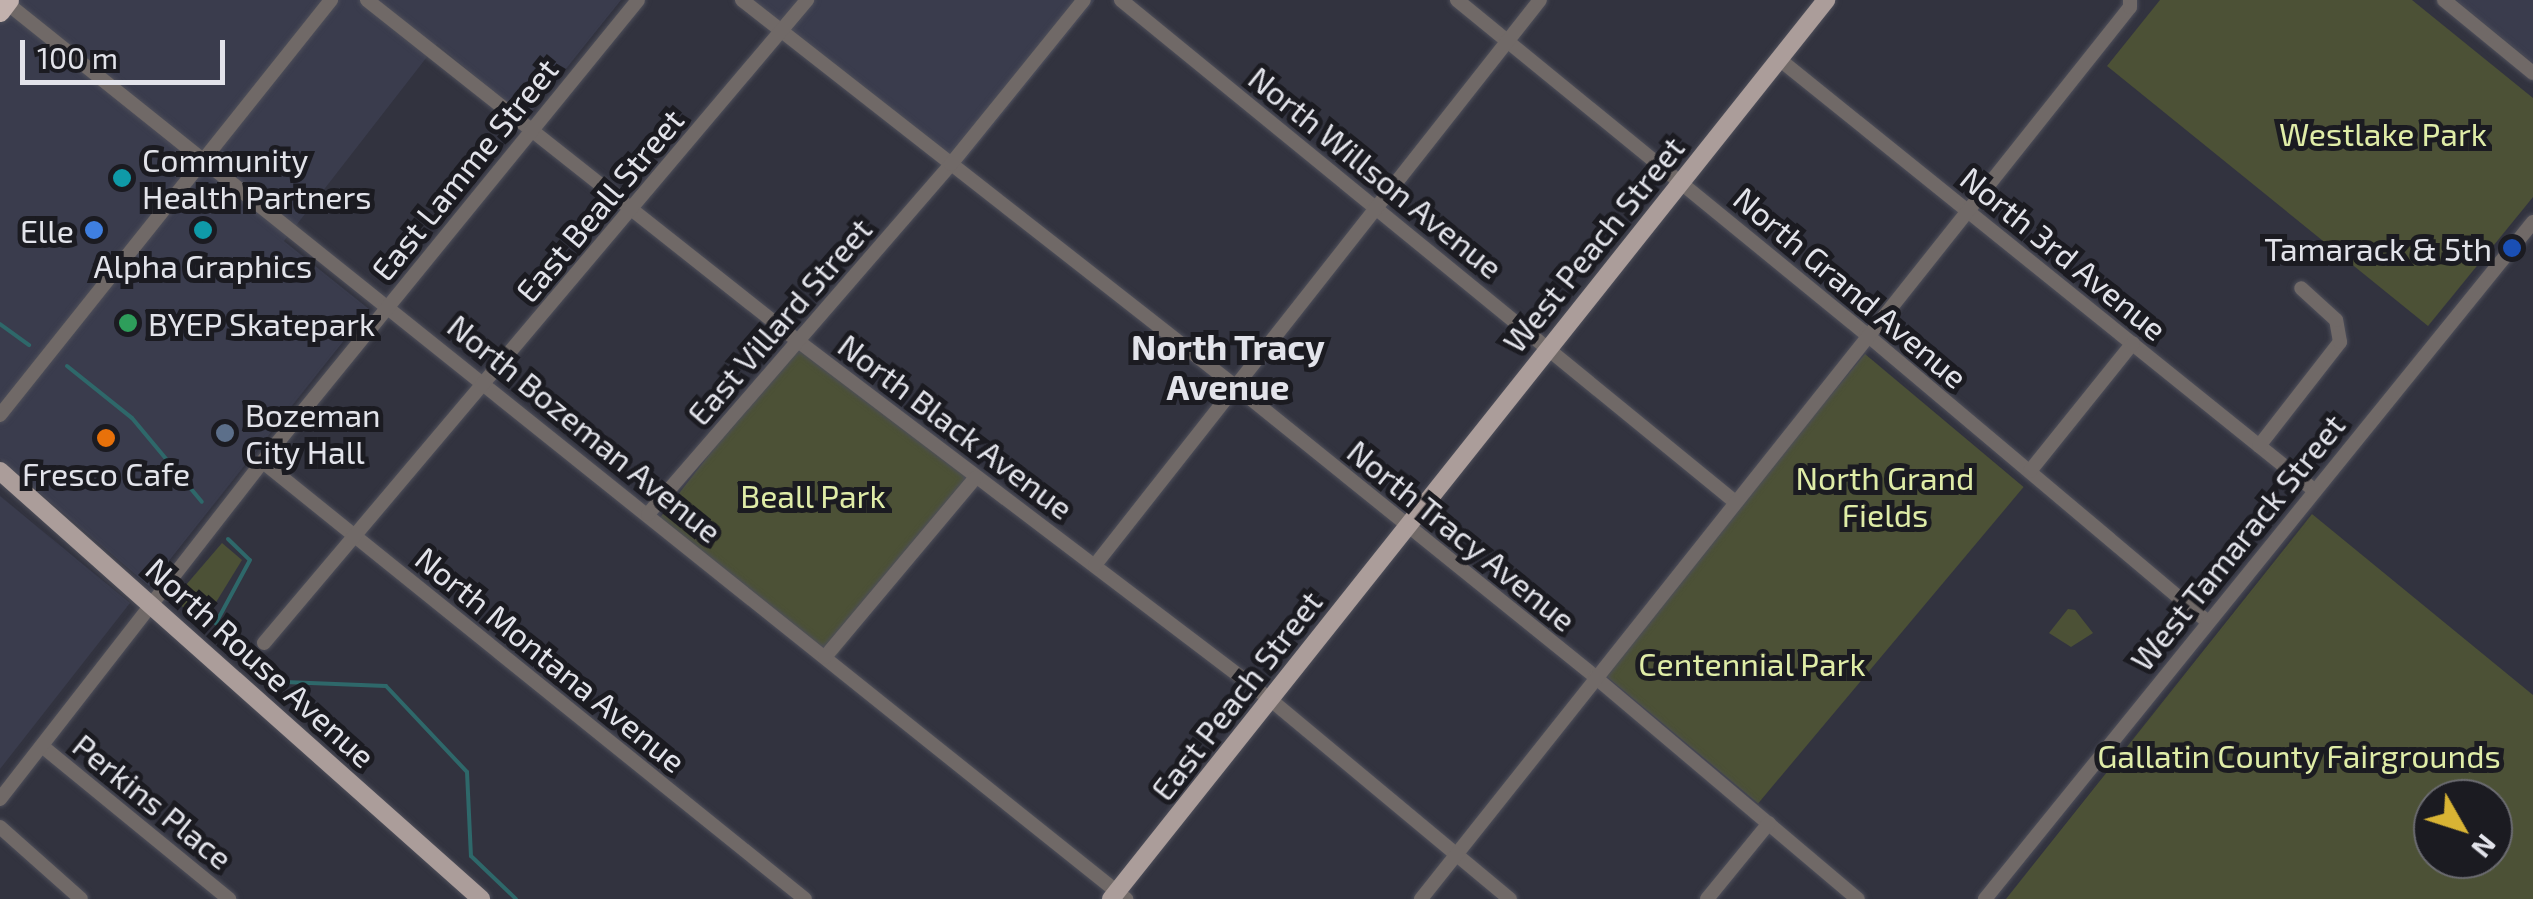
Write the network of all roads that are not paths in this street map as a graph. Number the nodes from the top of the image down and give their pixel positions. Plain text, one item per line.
1 (332, 0) edge
2 (367, 0) edge
3 (638, 0) edge
4 (742, 0) edge
5 (807, 0) edge
6 (1084, 0) edge
7 (1121, 0) edge
8 (1457, 0) edge
9 (1540, 0) edge
10 (2130, 0) edge
11 (2444, 0) edge
12 (5, 4) edge
13 (1815, 4) edge
14 (782, 31) junction
15 (1508, 41) junction
16 (1779, 59) junction
17 (2533, 73) edge
18 (532, 130) junction
19 (202, 158) junction
20 (951, 164) junction
21 (1681, 182) junction
22 (1376, 207) junction
23 (631, 210) junction
24 (1965, 210) junction
25 (2533, 222) edge
26 (2301, 288) dead end
27 (388, 305) junction
28 (1866, 334) junction
29 (798, 340) junction
30 (2132, 343) junction
31 (1548, 348) junction
32 (485, 382) junction
33 (1235, 386) junction
34 (0, 416) edge
35 (2260, 446) junction
36 (262, 462) junction
37 (0, 471) edge
38 (2030, 471) junction
39 (976, 478) junction
40 (2314, 490) junction
41 (1734, 501) junction
42 (648, 514) junction
43 (1406, 526) junction
44 (355, 536) junction
45 (1095, 566) junction
46 (152, 605) junction
47 (2207, 620) junction
48 (264, 643) dead end
49 (824, 657) junction
50 (1595, 677) junction
51 (1271, 700) junction
52 (42, 746) junction
53 (0, 799) edge
54 (1769, 823) junction
55 (0, 827) edge
56 (1456, 854) junction
57 (1118, 897) edge
58 (81, 899) edge
59 (229, 899) edge
60 (481, 899) edge
61 (806, 899) edge
62 (1421, 899) edge
63 (1510, 899) edge
64 (1707, 899) edge
65 (1858, 899) edge
66 (1986, 899) edge

1 - 19 street
2 - 18 street, North Black Avenue
3 - 18 street, East Lamme Street
4 - 14 street, North Tracy Avenue
5 - 14 street, East Beall Street
6 - 20 street, East Villard Street
7 - 22 street, North Willson Avenue
8 - 15 street, North Grand Avenue
9 - 15 street
10 - 24 street
11 - 17 street
12 - 19 street, North Bozeman Avenue
13 - 16 main road, West Peach Street
14 - 20 street, North Tracy Avenue
14 - 23 street, East Beall Street
15 - 21 street, North Grand Avenue
15 - 22 street
16 - 21 main road, West Peach Street
16 - 24 street, North 3rd Avenue
18 - 23 street, North Black Avenue
18 - 27 street, East Lamme Street
19 - 27 street, North Bozeman Avenue
19 - 34 street
20 - 29 street, East Villard Street
20 - 33 street, North Tracy Avenue
21 - 28 street, North Grand Avenue
21 - 31 main road, West Peach Street
22 - 31 street, North Willson Avenue
22 - 33 street
23 - 29 street, North Black Avenue
23 - 32 street, East Beall Street
24 - 28 street
24 - 30 street, North 3rd Avenue
25 - 40 street, West Tamarack Street
26 - 35 street
27 - 32 street, North Bozeman Avenue
27 - 36 street, East Lamme Street
28 - 38 street, North Grand Avenue
28 - 41 street
29 - 39 street, North Black Avenue
29 - 42 street, East Villard Street
30 - 35 street, North 3rd Avenue
30 - 38 street
31 - 41 street, North Willson Avenue
31 - 43 main road, West Peach Street
32 - 42 street, North Bozeman Avenue
32 - 44 street, East Beall Street
33 - 43 street, North Tracy Avenue
33 - 45 street
35 - 40 street, North 3rd Avenue
36 - 44 street, North Montana Avenue
36 - 46 street, East Lamme Street
37 - 46 main road, North Rouse Avenue
38 - 47 street, North Grand Avenue
39 - 45 street, North Black Avenue
39 - 49 street
40 - 47 street, West Tamarack Street
41 - 50 street
42 - 49 street, North Bozeman Avenue
43 - 50 street, North Tracy Avenue
43 - 51 main road, East Peach Street
44 - 48 street, East Beall Street
44 - 61 street, North Montana Avenue
45 - 51 street, North Black Avenue
46 - 52 street, East Lamme Street
46 - 60 main road, North Rouse Avenue
47 - 66 street, West Tamarack Street
49 - 57 street, North Bozeman Avenue
50 - 54 street, North Tracy Avenue
50 - 56 street
51 - 56 street, North Black Avenue
51 - 57 main road, East Peach Street
52 - 53 street, East Lamme Street
52 - 59 street, Perkins Place
54 - 64 street
54 - 65 street, North Tracy Avenue
55 - 58 street
56 - 62 street
56 - 63 street, North Black Avenue

